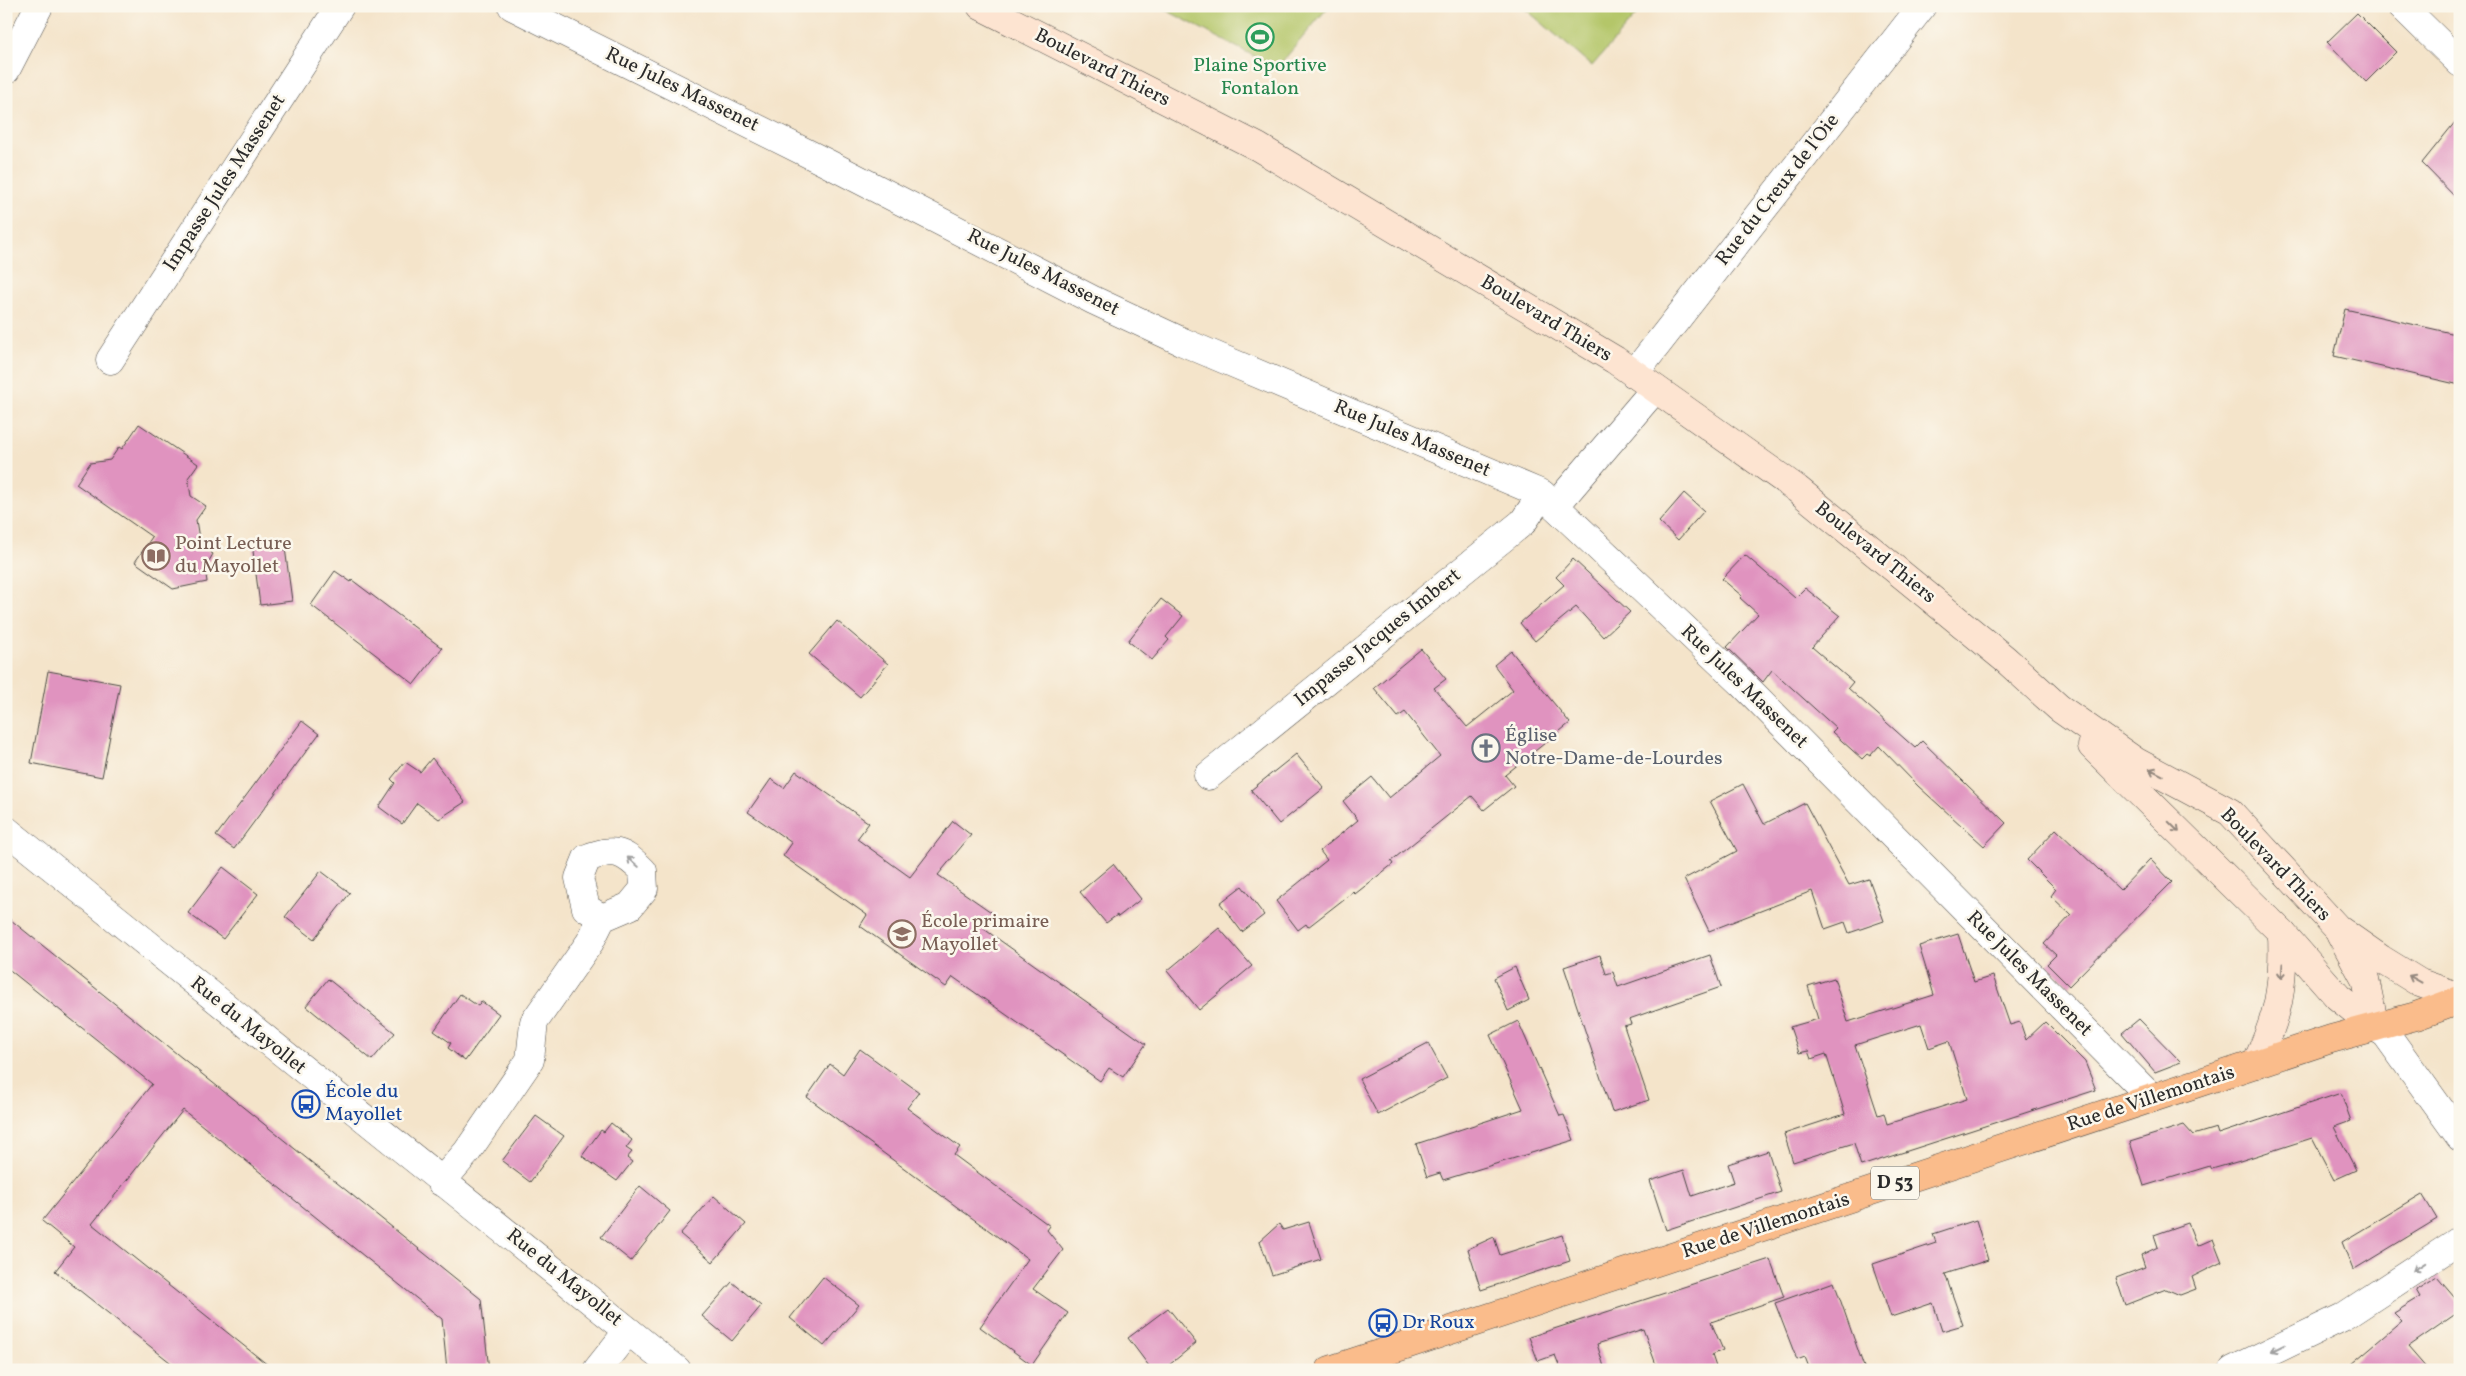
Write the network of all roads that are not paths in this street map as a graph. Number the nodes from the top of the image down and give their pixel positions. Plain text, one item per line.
1 (39, 6) edge
2 (340, 6) edge
3 (512, 6) edge
4 (981, 6) edge
5 (1922, 6) edge
6 (2408, 8) edge
7 (2460, 63) edge
8 (6, 70) edge
9 (110, 360) dead end
10 (1645, 382) junction
11 (1549, 500) junction
12 (2059, 708) junction
13 (1208, 776) dead end
14 (6, 830) edge
15 (602, 918) dead end
16 (2338, 929) junction
17 (2282, 933) junction
18 (2460, 999) edge
19 (2375, 1027) junction
20 (2256, 1064) junction
21 (2152, 1098) junction
22 (2460, 1137) edge
23 (441, 1182) junction
24 (2460, 1240) edge
25 (628, 1330) junction
26 (597, 1370) edge
27 (678, 1370) edge
28 (1330, 1370) edge
29 (2233, 1370) edge

1 - 8 street
2 - 9 street, Impasse Jules Massenet
3 - 11 street, Rue Jules Massenet
4 - 10 main road, Boulevard Thiers
5 - 10 street, Rue du Creux de l'Oie
6 - 7 street
10 - 11 street, Rue du Creux de l'Oie
10 - 12 main road, Boulevard Thiers
11 - 13 street, Impasse Jacques Imbert
11 - 21 street, Rue Jules Massenet
16 -> 12 main road, Boulevard Thiers
12 -> 17 main road, Boulevard Thiers
14 - 23 street, Rue du Mayollet
15 - 23 street
18 -> 16 main road, Boulevard Thiers
16 - 19 main road, Boulevard Thiers
17 - 19 main road, Boulevard Thiers
17 -> 20 main road
18 - 19 main road, Rue de Villemontais / D 53
19 - 20 main road, Rue de Villemontais / D 53
19 - 22 street
20 - 21 main road, Rue de Villemontais / D 53
21 - 28 main road, Rue de Villemontais / D 53
23 - 25 street, Rue du Mayollet
24 -> 29 street
25 - 26 street
25 - 27 street, Rue du Mayollet

